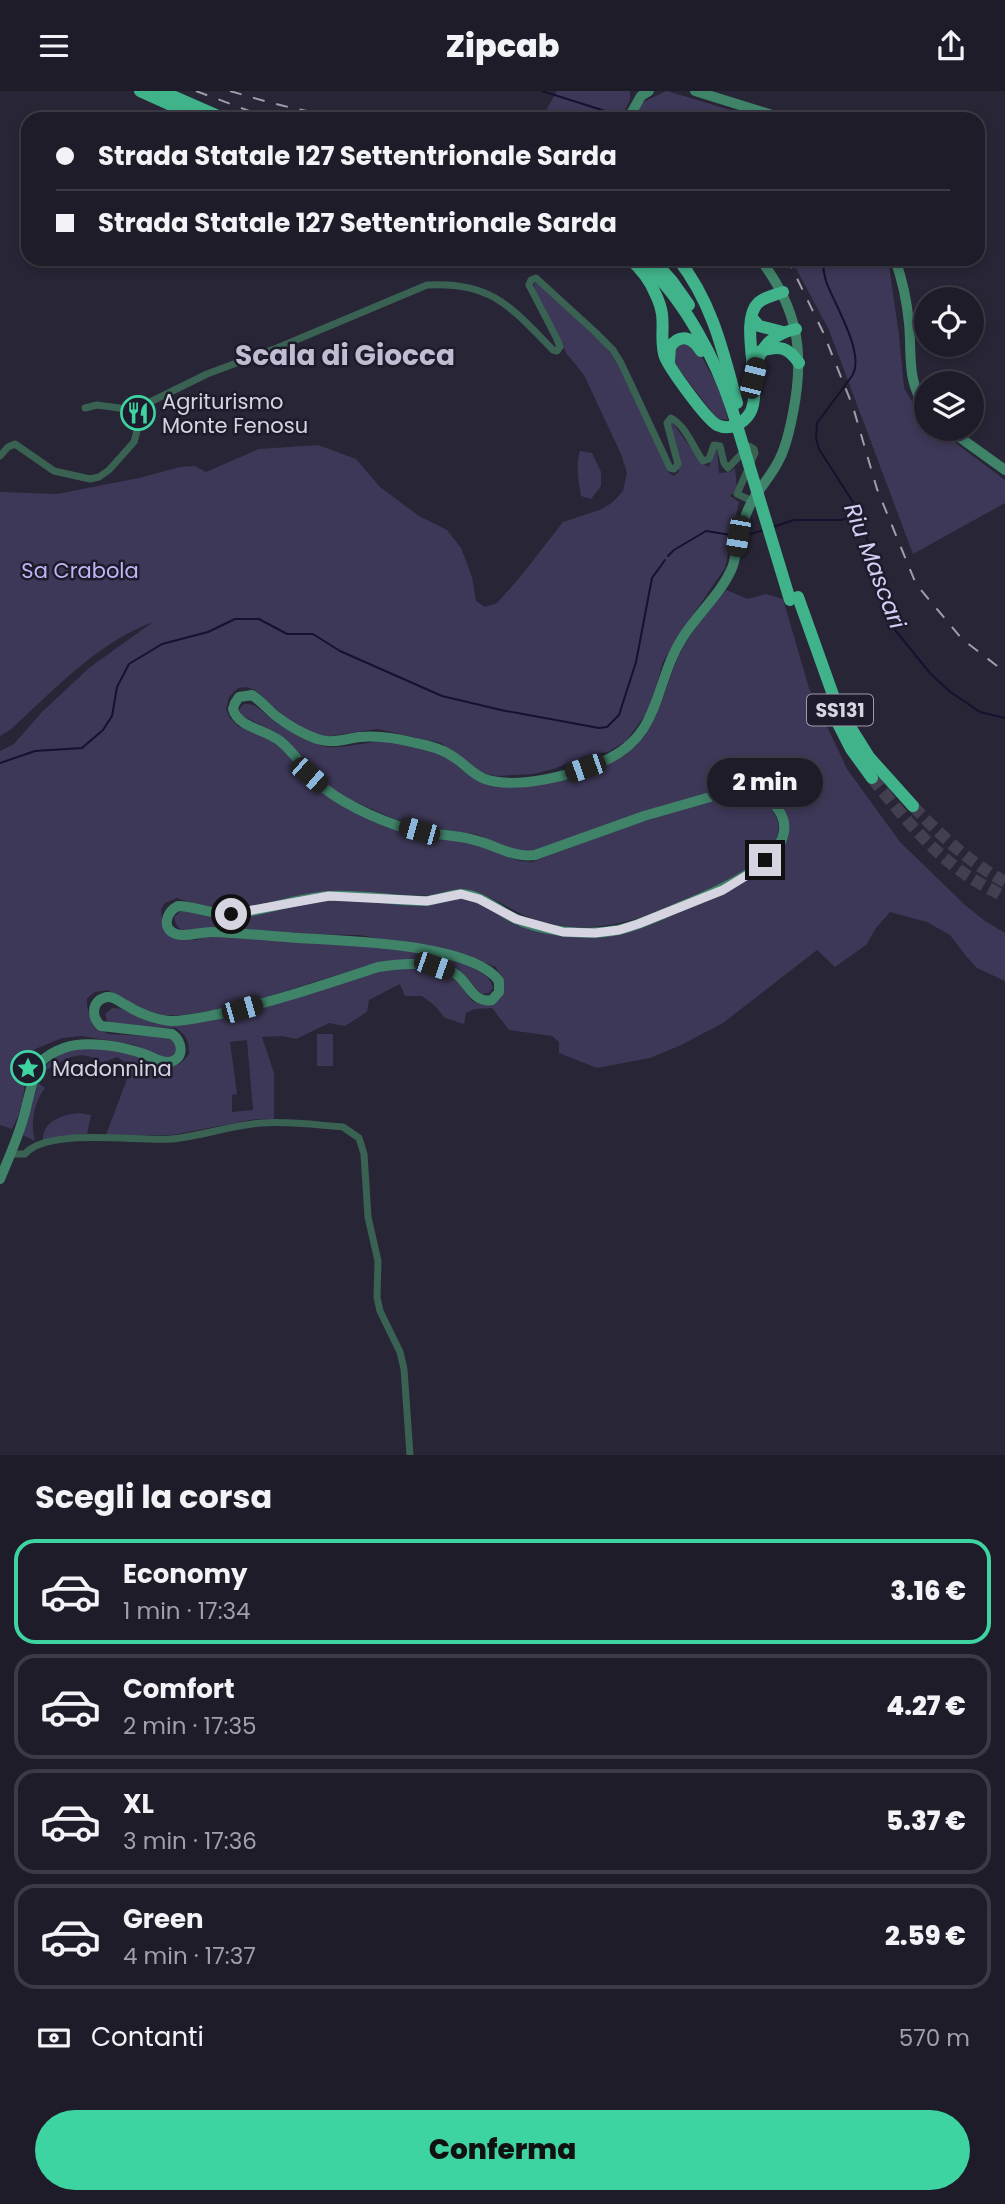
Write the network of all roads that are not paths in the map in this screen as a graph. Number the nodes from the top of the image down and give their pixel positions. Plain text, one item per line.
1 (140, 91) edge
2 (161, 91) edge
3 (649, 91) edge
4 (695, 91) edge
5 (186, 112) edge
6 (209, 112) edge
7 (631, 112) edge
8 (762, 112) edge
9 (638, 266) edge
10 (646, 266) edge
11 (659, 266) edge
12 (683, 266) edge
13 (765, 266) edge
14 (897, 266) edge
15 (783, 292) junction
16 (752, 319) junction
17 (790, 330) junction
18 (761, 351) junction
19 (799, 363) junction
20 (669, 365) junction
21 (753, 378) junction
22 (914, 386) edge
23 (144, 405) junction
24 (735, 406) junction
25 (85, 408) dead end
26 (965, 441) edge
27 (0, 456) edge
28 (1005, 470) edge
29 (752, 501) junction
30 (794, 599) junction
31 (872, 778) tunnel mouth
32 (913, 806) tunnel mouth
33 (18, 1135) junction
34 (30, 1149) junction
35 (10, 1154) junction
36 (0, 1179) edge
37 (410, 1455) edge

1 - 5 highway
2 - 6 highway
3 - 7 main road
4 - 8 main road
9 - 20 highway
10 - 24 highway, SS131
11 - 24 highway, SS131
12 - 24 highway
13 - 15 main road
14 - 22 main road
15 - 16 highway
15 - 17 main road
16 - 17 highway
16 - 21 highway
17 - 18 highway
17 - 19 main road
18 - 19 highway
18 - 21 highway
19 - 29 main road
20 - 21 highway
20 - 24 highway
23 - 25 street
23 - 27 street
23 - 29 street
24 - 30 highway, SS131
26 - 28 main road
29 - 33 main road
30 - 31 highway, SS131
30 - 32 highway, SS131
33 - 34 street
33 - 35 main road
34 - 35 street
34 - 37 street
35 - 36 main road

